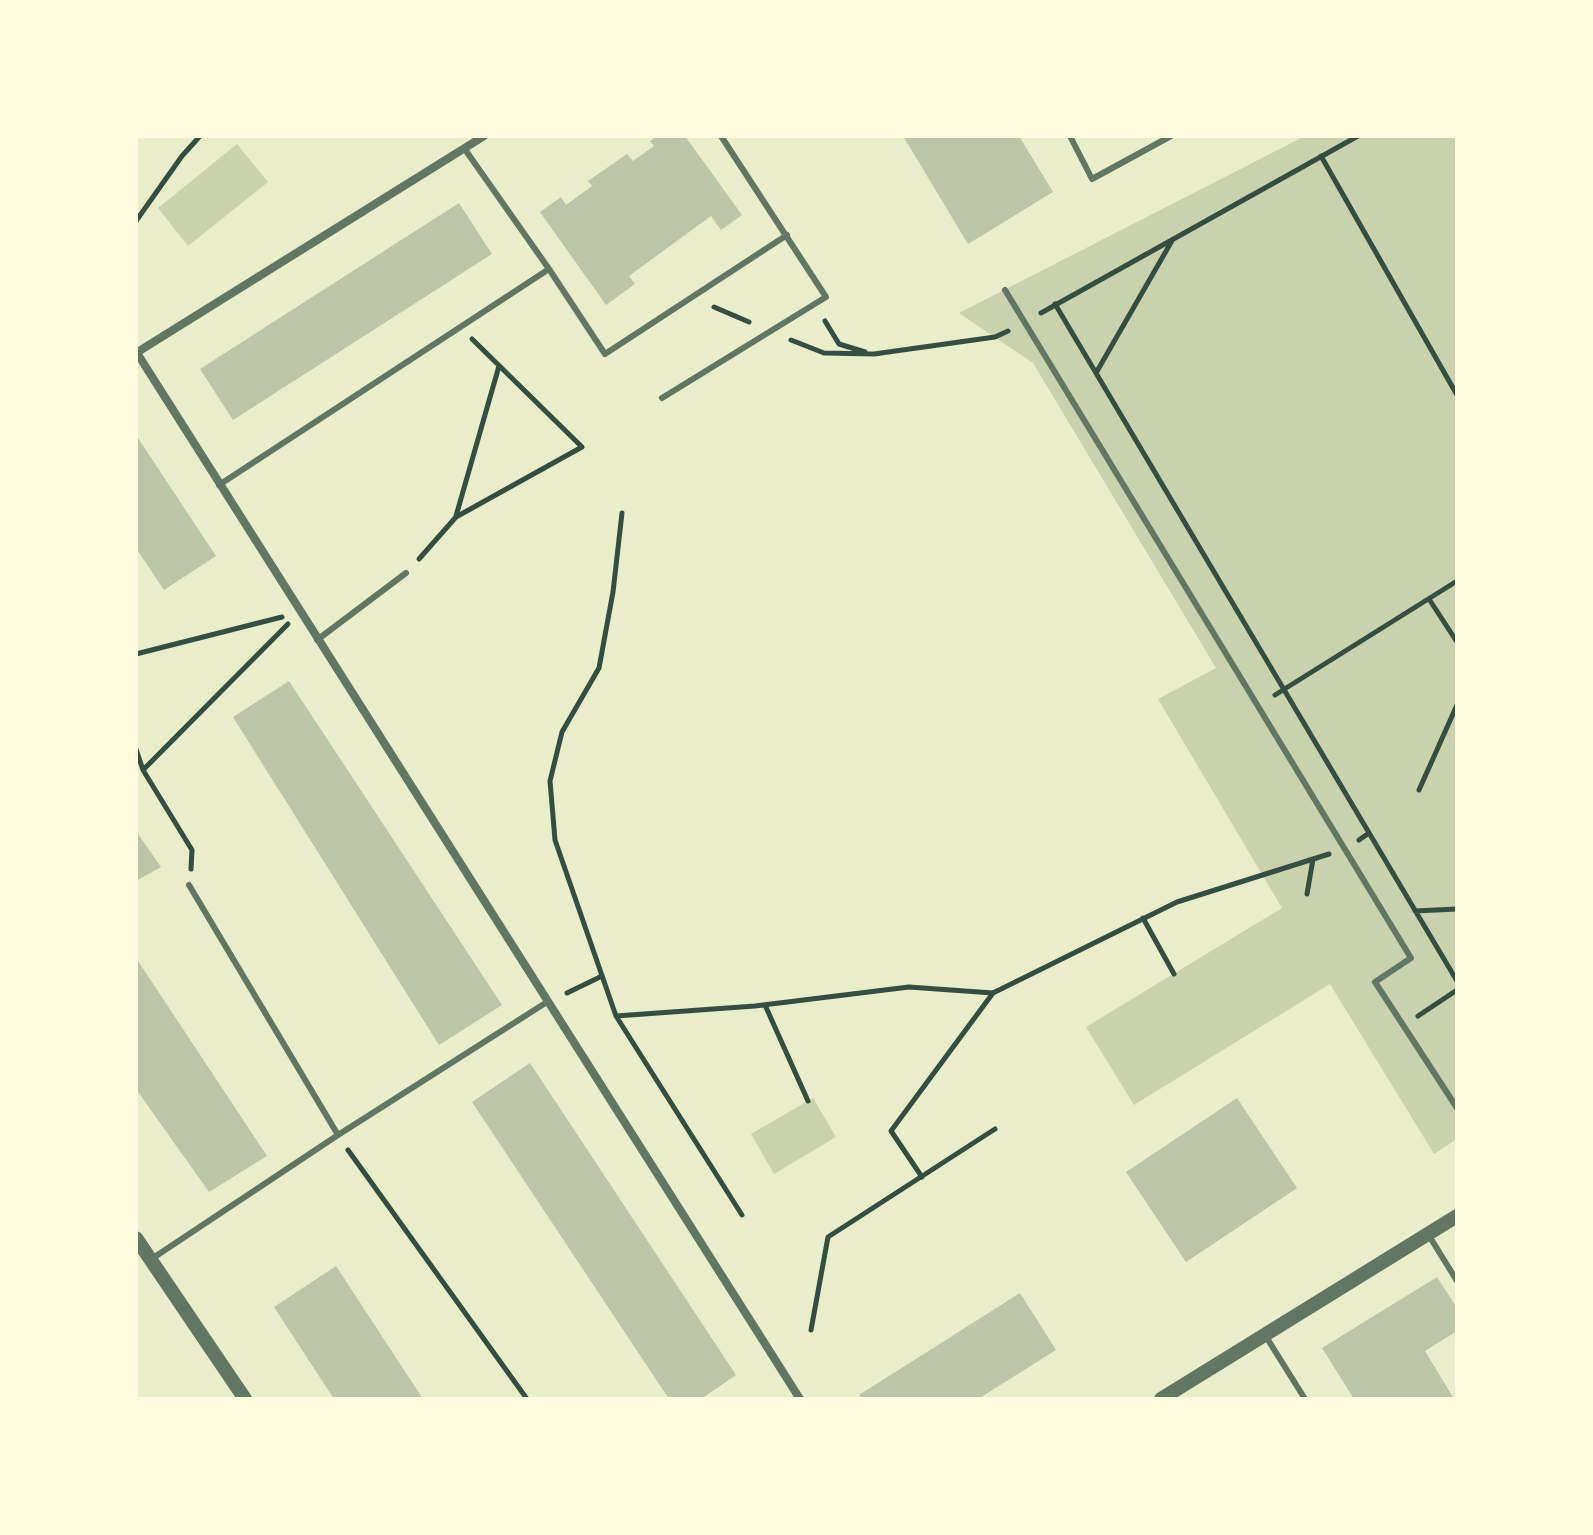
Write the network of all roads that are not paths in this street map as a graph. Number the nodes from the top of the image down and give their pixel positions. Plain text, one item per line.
1 (484, 136) edge
2 (721, 136) edge
3 (1070, 136) edge
4 (1171, 136) edge
5 (464, 147) junction
6 (787, 235) junction
7 (549, 269) junction
8 (1005, 290) dead end
9 (136, 353) edge
10 (662, 398) dead end
11 (219, 485) junction
12 (406, 573) road end
13 (317, 640) junction
14 (189, 885) road end
15 (547, 1002) junction
16 (1457, 1108) edge
17 (338, 1135) junction
18 (1457, 1216) edge
19 (1428, 1234) junction
20 (141, 1250) edge
21 (1457, 1281) edge
22 (1265, 1335) junction
23 (245, 1399) edge
24 (800, 1399) edge
25 (1161, 1399) edge
26 (1305, 1399) edge

1 - 5 street
2 - 6 lane
3 - 4 lane
5 - 7 lane
5 - 9 street
6 - 7 lane
6 - 10 lane
7 - 11 lane
8 - 16 lane
9 - 11 street
11 - 13 street
12 - 13 lane
13 - 15 street
14 - 17 lane
15 - 17 lane
15 - 24 street
17 - 20 lane
18 - 19 street
19 - 21 lane
19 - 22 street
20 - 23 street
22 - 25 street
22 - 26 lane

